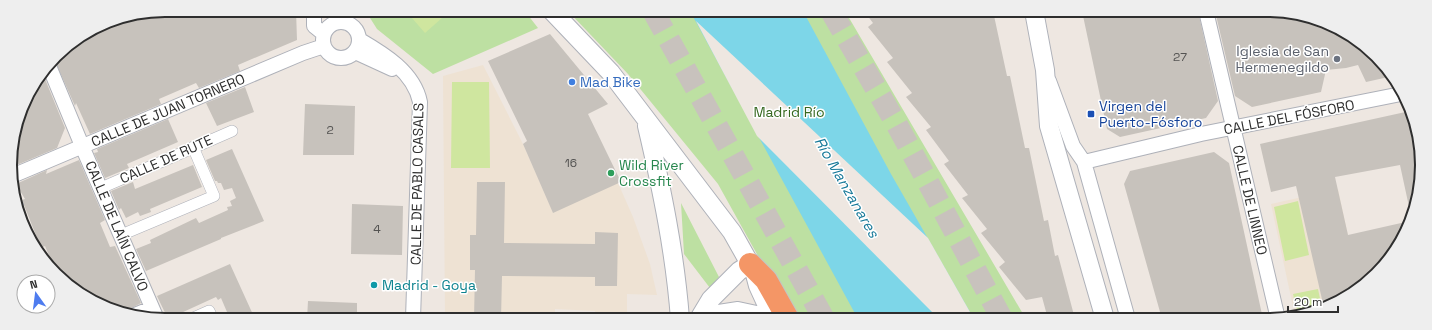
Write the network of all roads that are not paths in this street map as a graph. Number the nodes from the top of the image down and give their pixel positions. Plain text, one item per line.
1 (314, 17) edge
2 (558, 17) edge
3 (1035, 17) edge
4 (1207, 17) edge
5 (324, 40) junction
6 (358, 46) junction
7 (1045, 70) junction
8 (51, 71) edge
9 (1397, 95) edge
10 (646, 120) junction
11 (1234, 128) junction
12 (232, 130) dead end
13 (82, 146) junction
14 (193, 147) junction
15 (1084, 162) junction
16 (17, 174) edge
17 (101, 188) junction
18 (121, 235) junction
19 (750, 264) junction
20 (155, 313) edge
21 (414, 313) edge
22 (680, 313) edge
23 (703, 313) edge
24 (712, 313) edge
25 (755, 313) edge
26 (775, 313) edge
27 (1103, 313) edge
28 (1126, 313) edge
29 (1277, 313) edge

1 - 5 street
2 - 10 street
3 - 7 street
4 - 11 street, CALLE DE LINNEO
5 - 6 street
5 - 6 street
5 - 13 street, CALLE DE JUAN TORNERO
6 - 21 street, CALLE DE PABLO CASALS
7 - 15 street
7 - 27 street
8 - 13 street, CALLE DE LAÍN CALVO
9 - 11 street, CALLE DEL FÓSFORO
10 - 19 street
10 - 22 street
11 - 15 street, CALLE DEL FÓSFORO
11 - 29 street, CALLE DE LINNEO
12 - 14 street, CALLE DE RUTE
13 - 16 street, CALLE DE JUAN TORNERO
13 - 17 street, CALLE DE LAÍN CALVO
14 - 17 street, CALLE DE RUTE
14 - 18 street
15 - 28 street
17 - 18 street, CALLE DE LAÍN CALVO
18 - 20 street, CALLE DE LAÍN CALVO
19 - 23 street
19 - 26 highway
24 - 25 street

